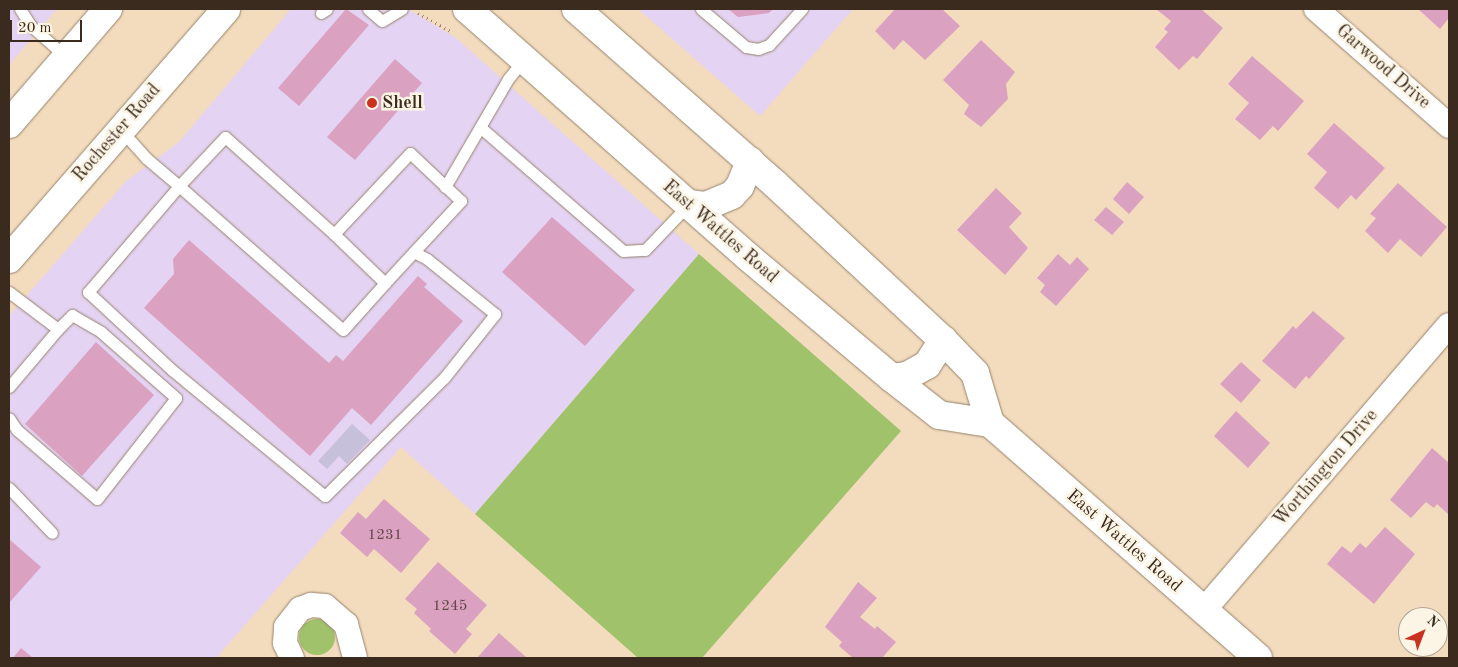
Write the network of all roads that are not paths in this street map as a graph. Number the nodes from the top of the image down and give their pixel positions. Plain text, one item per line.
1 (20, 9) edge
2 (108, 9) edge
3 (226, 9) edge
4 (368, 9) edge
5 (402, 9) edge
6 (467, 9) edge
7 (701, 9) edge
8 (802, 9) edge
9 (1316, 9) edge
10 (588, 13) edge
11 (205, 20) edge
12 (66, 58) junction
13 (524, 59) junction
14 (11, 117) edge
15 (480, 126) junction
16 (1449, 126) edge
17 (120, 128) junction
18 (750, 161) junction
19 (180, 186) junction
20 (445, 187) junction
21 (689, 204) junction
22 (334, 234) junction
23 (414, 252) junction
24 (9, 259) edge
25 (385, 283) junction
26 (9, 292) edge
27 (1449, 325) edge
28 (58, 329) junction
29 (943, 340) junction
30 (892, 378) junction
31 (9, 387) edge
32 (9, 418) edge
33 (990, 423) junction
34 (9, 488) edge
35 (52, 533) dead end
36 (1203, 611) junction
37 (292, 658) edge
38 (356, 658) edge
39 (1258, 658) edge

1 - 12 lane
2 - 12 main road
3 - 11 main road, Rochester Road
4 - 5 lane
6 - 13 main road, East Wattles Road
7 - 8 lane
9 - 16 street, Garwood Drive
10 - 18 main road
11 - 17 main road, Rochester Road
12 - 14 main road
13 - 15 lane
13 - 21 main road, East Wattles Road
15 - 20 lane
15 - 21 lane
17 - 19 lane
17 - 24 main road, Rochester Road
18 - 21 main road
18 - 29 main road
19 - 22 lane
19 - 23 lane
19 - 25 lane
20 - 22 lane
20 - 23 lane
21 - 30 main road, East Wattles Road
22 - 25 lane
23 - 25 lane
26 - 28 lane
27 - 36 street, Worthington Drive
28 - 31 lane
28 - 32 lane
29 - 30 main road
29 - 33 main road
30 - 33 main road, East Wattles Road
33 - 36 main road, East Wattles Road
34 - 35 lane
36 - 39 main road, East Wattles Road
37 - 38 street

